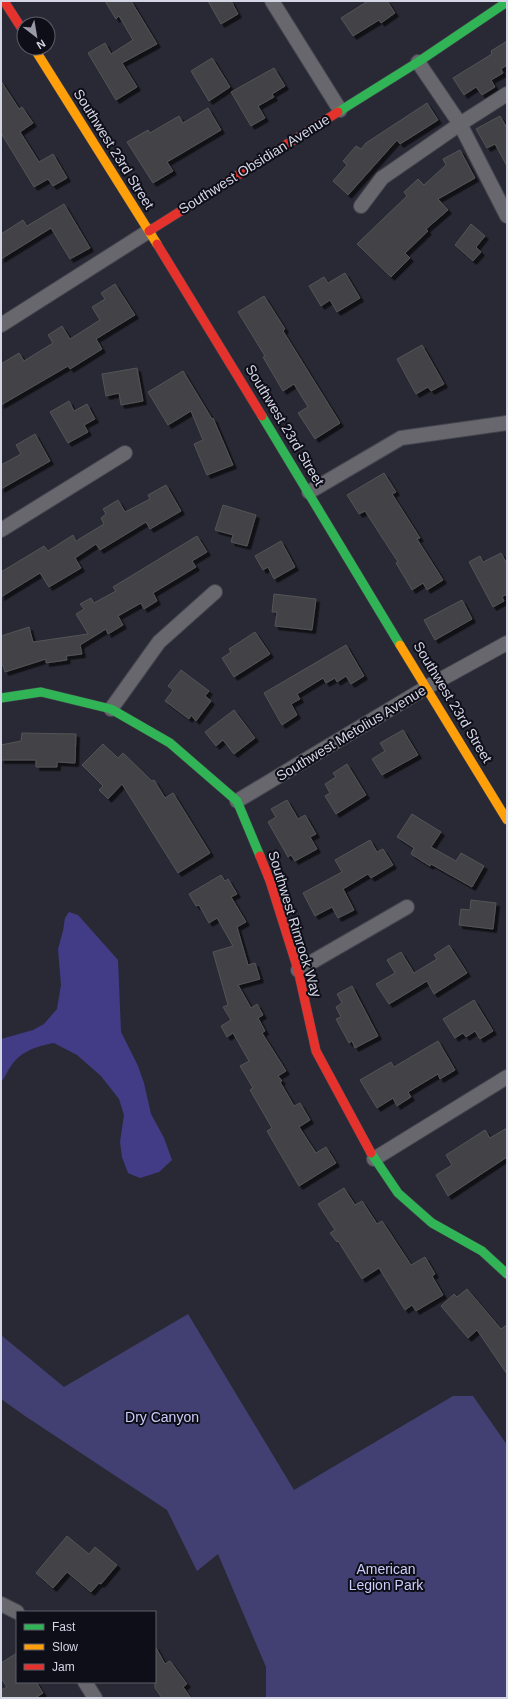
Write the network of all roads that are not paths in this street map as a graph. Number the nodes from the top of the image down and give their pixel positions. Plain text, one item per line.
1 (4, 1) edge
2 (272, 1) edge
3 (507, 2) edge
4 (16, 20) edge
5 (39, 56) edge
6 (418, 62) junction
7 (507, 94) edge
8 (340, 110) junction
9 (460, 124) junction
10 (361, 206) dead end
11 (507, 216) edge
12 (149, 231) junction
13 (1, 325) edge
14 (507, 423) edge
15 (125, 453) dead end
16 (309, 492) junction
17 (1, 530) edge
18 (215, 592) dead end
19 (507, 643) edge
20 (427, 687) junction
21 (1, 698) edge
22 (112, 709) junction
23 (237, 801) junction
24 (507, 820) edge
25 (407, 907) dead end
26 (298, 970) junction
27 (507, 1077) edge
28 (374, 1159) junction
29 (507, 1274) edge
30 (1, 1604) edge
31 (16, 1612) edge
32 (86, 1683) edge
33 (95, 1698) edge

1 - 4 street
2 - 8 street
3 - 6 street, Southwest Obsidian Avenue
5 - 12 street, Southwest 23rd Street
6 - 8 street, Southwest Obsidian Avenue
6 - 9 street
7 - 9 street
8 - 12 street, Southwest Obsidian Avenue
9 - 10 street
9 - 11 street
12 - 13 street, Southwest Obsidian Avenue
12 - 16 street, Southwest 23rd Street
14 - 16 street
15 - 17 street
16 - 20 street, Southwest 23rd Street
18 - 22 street
19 - 20 street, Southwest Metolius Avenue
20 - 23 street, Southwest Metolius Avenue
20 - 24 street, Southwest 23rd Street
21 - 22 street, Southwest Rimrock Way
22 - 23 street, Southwest Rimrock Way
23 - 26 street, Southwest Rimrock Way
25 - 26 street
26 - 28 street, Southwest Rimrock Way
27 - 28 street
28 - 29 street, Southwest Rimrock Way
30 - 31 street
32 - 33 street

